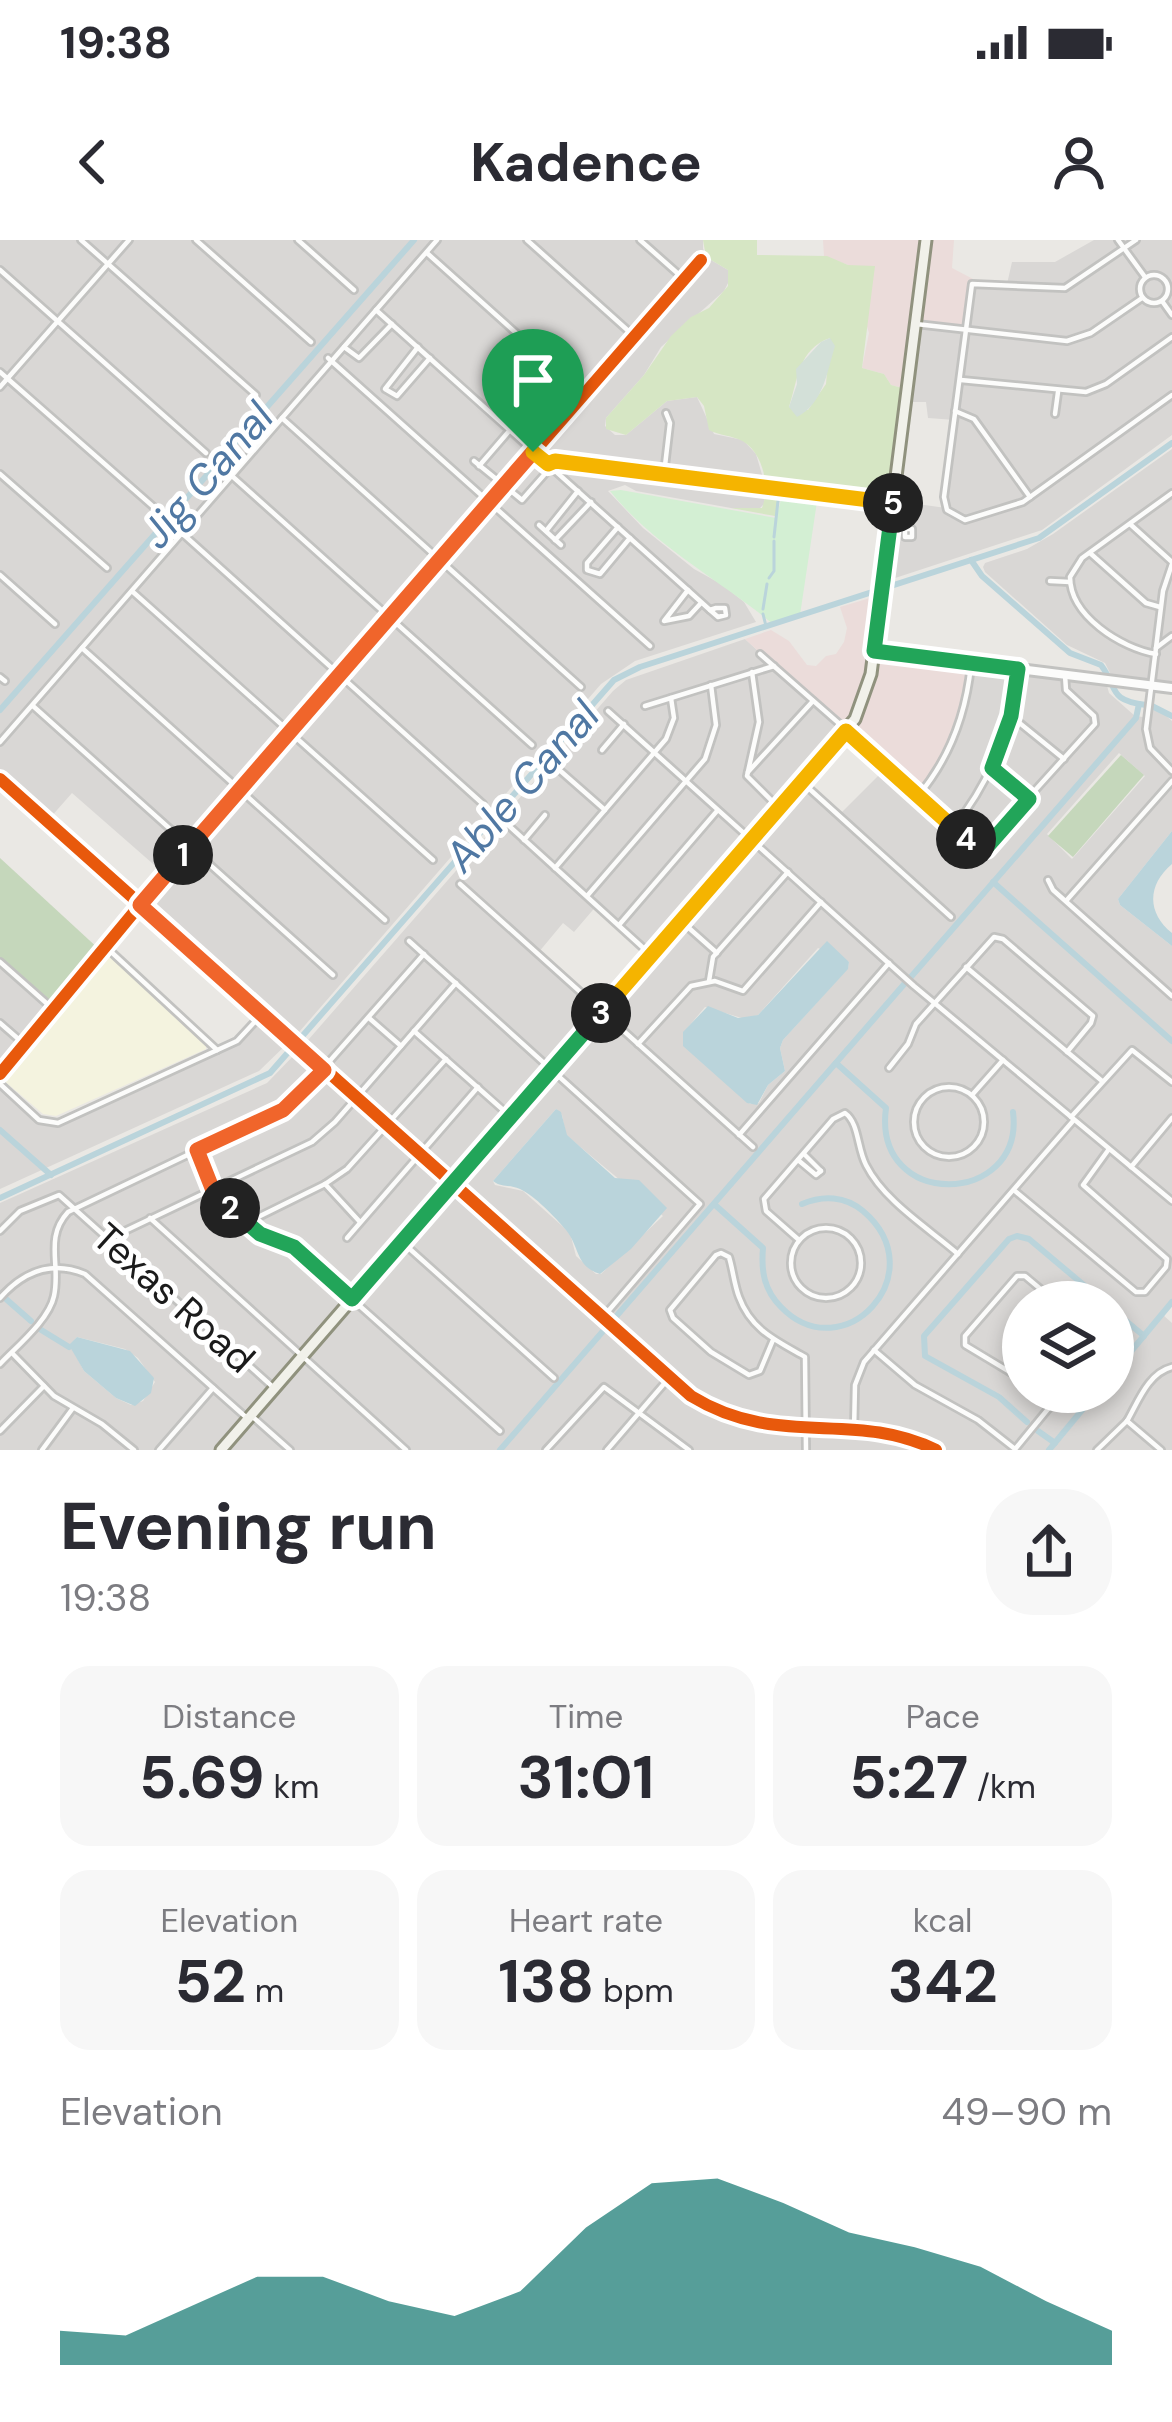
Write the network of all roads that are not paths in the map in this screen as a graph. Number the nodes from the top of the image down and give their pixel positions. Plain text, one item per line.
1 (81, 240) edge
2 (129, 240) edge
3 (196, 240) edge
4 (298, 240) edge
5 (437, 240) edge
6 (526, 240) edge
7 (640, 240) edge
8 (926, 240) edge
9 (1118, 240) edge
10 (1136, 240) edge
11 (1125, 248) junction
12 (426, 252) junction
13 (701, 260) dead end
14 (108, 264) junction
15 (0, 270) edge
16 (1145, 277) junction
17 (1169, 278) edge
18 (684, 279) junction
19 (353, 290) dead end
20 (1142, 298) junction
21 (1162, 301) junction
22 (376, 310) junction
23 (1172, 314) edge
24 (58, 321) junction
25 (392, 324) junction
26 (916, 324) junction
27 (965, 330) junction
28 (634, 336) junction
29 (1172, 337) edge
30 (311, 342) dead end
31 (344, 346) junction
32 (418, 347) junction
33 (430, 358) junction
34 (330, 359) junction
35 (0, 372) edge
36 (7, 379) junction
37 (959, 379) junction
38 (0, 387) edge
39 (1058, 392) junction
40 (584, 394) junction
41 (256, 395) dead end
42 (1172, 395) edge
43 (955, 411) junction
44 (666, 412) dead end
45 (1055, 414) dead end
46 (282, 418) junction
47 (510, 430) junction
48 (533, 452) junction
49 (206, 453) dead end
50 (550, 465) junction
51 (0, 474) edge
52 (664, 474) junction
53 (232, 476) junction
54 (503, 487) junction
55 (578, 491) junction
56 (1171, 496) edge
57 (1030, 497) junction
58 (489, 502) junction
59 (591, 502) junction
60 (893, 503) junction
61 (157, 510) dead end
62 (1130, 524) junction
63 (538, 525) dead end
64 (618, 527) junction
65 (890, 530) junction
66 (546, 531) junction
67 (904, 532) dead end
68 (182, 533) junction
69 (630, 538) junction
70 (1090, 553) junction
71 (439, 560) junction
72 (1172, 563) edge
73 (106, 568) dead end
74 (0, 575) edge
75 (1051, 581) dead end
76 (1070, 582) junction
77 (132, 590) junction
78 (688, 590) junction
79 (702, 602) junction
80 (1162, 607) junction
81 (710, 610) dead end
82 (390, 617) junction
83 (55, 624) dead end
84 (1172, 636) edge
85 (650, 646) dead end
86 (82, 648) junction
87 (874, 651) junction
88 (1156, 651) junction
89 (760, 654) dead end
90 (971, 663) junction
91 (774, 666) junction
92 (1018, 669) junction
93 (752, 672) junction
94 (340, 674) junction
95 (1065, 675) junction
96 (711, 685) junction
97 (1151, 686) junction
98 (581, 687) dead end
99 (1168, 688) edge
100 (671, 698) junction
101 (813, 701) junction
102 (32, 705) junction
103 (645, 706) dead end
104 (608, 711) dead end
105 (1011, 716) junction
106 (623, 724) junction
107 (846, 731) junction
108 (290, 732) junction
109 (0, 742) edge
110 (532, 745) dead end
111 (602, 749) dead end
112 (655, 753) junction
113 (1064, 759) junction
114 (556, 767) dead end
115 (992, 768) junction
116 (1172, 771) edge
117 (748, 772) junction
118 (0, 779) edge
119 (687, 781) junction
120 (1172, 781) edge
121 (802, 782) junction
122 (240, 790) junction
123 (918, 796) junction
124 (1029, 799) junction
125 (483, 803) dead end
126 (779, 808) junction
127 (605, 810) junction
128 (718, 810) junction
129 (545, 815) dead end
130 (508, 825) dead end
131 (953, 828) junction
132 (524, 840) junction
133 (752, 840) junction
134 (190, 847) junction
135 (433, 860) dead end
136 (555, 868) junction
137 (788, 872) junction
138 (1048, 880) dead end
139 (460, 884) dead end
140 (587, 896) junction
141 (821, 902) junction
142 (1066, 902) junction
143 (140, 905) junction
144 (951, 917) dead end
145 (385, 920) dead end
146 (681, 921) junction
147 (619, 925) junction
148 (409, 941) dead end
149 (105, 946) junction
150 (717, 953) junction
151 (424, 955) junction
152 (652, 955) junction
153 (0, 962) edge
154 (889, 963) junction
155 (966, 967) junction
156 (332, 975) dead end
157 (709, 981) junction
158 (456, 983) junction
159 (1172, 996) edge
160 (935, 1003) junction
161 (53, 1009) junction
162 (602, 1012) junction
163 (262, 1015) junction
164 (369, 1018) junction
165 (0, 1023) edge
166 (414, 1030) junction
167 (24, 1044) junction
168 (638, 1044) junction
169 (401, 1046) junction
170 (217, 1050) junction
171 (1067, 1052) junction
172 (446, 1059) junction
173 (1003, 1060) junction
174 (889, 1068) dead end
175 (324, 1070) junction
176 (552, 1070) junction
177 (0, 1074) edge
178 (1102, 1081) junction
179 (1172, 1082) edge
180 (0, 1084) edge
181 (478, 1087) junction
182 (972, 1095) junction
183 (356, 1098) junction
184 (511, 1117) junction
185 (1073, 1118) junction
186 (1172, 1118) edge
187 (387, 1126) junction
188 (739, 1135) junction
189 (753, 1147) dead end
190 (1109, 1149) junction
191 (197, 1150) junction
192 (419, 1154) junction
193 (801, 1157) junction
194 (1131, 1167) junction
195 (821, 1171) dead end
196 (325, 1184) junction
197 (452, 1185) junction
198 (214, 1189) junction
199 (1014, 1190) junction
200 (1172, 1190) edge
201 (1169, 1199) edge
202 (74, 1208) junction
203 (151, 1218) junction
204 (246, 1222) junction
205 (360, 1222) junction
206 (0, 1232) edge
207 (346, 1238) dead end
208 (108, 1239) junction
209 (800, 1240) junction
210 (402, 1242) junction
211 (958, 1254) junction
212 (55, 1269) junction
213 (1002, 1293) edge
214 (0, 1298) edge
215 (352, 1299) junction
216 (602, 1319) junction
217 (772, 1340) junction
218 (874, 1350) junction
219 (11, 1352) junction
220 (302, 1357) junction
221 (0, 1364) edge
222 (1172, 1367) edge
223 (1002, 1368) edge
224 (554, 1378) dead end
225 (670, 1378) junction
226 (44, 1386) junction
227 (213, 1388) junction
228 (275, 1388) junction
229 (73, 1408) junction
230 (1045, 1413) edge
231 (638, 1414) junction
232 (249, 1417) junction
233 (1127, 1421) junction
234 (0, 1431) edge
235 (500, 1431) dead end
236 (806, 1431) junction
237 (854, 1431) junction
238 (50, 1441) junction
239 (674, 1441) junction
240 (42, 1450) edge
241 (60, 1450) edge
242 (134, 1450) edge
243 (159, 1450) edge
244 (221, 1450) edge
245 (290, 1450) edge
246 (406, 1450) edge
247 (546, 1450) edge
248 (607, 1450) edge
249 (667, 1450) edge
250 (688, 1450) edge
251 (806, 1450) edge
252 (936, 1450) edge
253 (1014, 1450) edge
254 (1096, 1450) edge
255 (1161, 1450) edge

1 - 14 street
2 - 14 street
3 - 30 street
4 - 19 street
5 - 12 street
6 - 28 street
7 - 18 street
8 - 26 main road
9 - 11 street
10 - 11 street
11 - 16 street
11 - 27 street
12 - 22 street
12 - 40 street
13 - 18 street
14 - 24 street
14 - 41 street
15 - 24 street
16 - 17 street
16 - 20 street
17 - 21 street
18 - 28 street
20 - 21 street
20 - 27 street
21 - 23 street
22 - 25 street
22 - 31 street
24 - 36 street
24 - 49 street
25 - 31 street
25 - 32 street
26 - 27 street
26 - 60 main road
27 - 37 street
28 - 40 street
29 - 39 street
31 - 34 street
32 - 33 street
32 - 33 street
33 - 47 street
34 - 46 street
34 - 58 street
35 - 36 street
36 - 38 street
36 - 61 street
37 - 39 street
37 - 43 street
39 - 45 street
40 - 48 street
42 - 57 street
43 - 57 street
43 - 57 street
44 - 52 street
46 - 53 street
46 - 71 street
47 - 48 street
47 - 54 street
48 - 50 street
48 - 54 street
50 - 52 street
50 - 54 street
50 - 55 street
51 - 73 street
52 - 60 street
53 - 68 street
53 - 82 street
54 - 58 street
55 - 59 street
55 - 66 street
56 - 62 street
58 - 71 street
58 - 85 street
59 - 64 street
59 - 66 street
60 - 65 main road
62 - 70 street
62 - 72 street
63 - 66 street
64 - 69 street
64 - 69 street
65 - 67 street
65 - 87 main road
68 - 77 street
68 - 94 street
69 - 78 street
70 - 76 street
70 - 80 street
71 - 82 street
71 - 98 street
72 - 80 street
74 - 83 street
75 - 76 street
76 - 88 street
77 - 86 street
77 - 108 street
78 - 79 street
78 - 79 street
79 - 81 street
80 - 88 street
82 - 94 street
82 - 110 street
84 - 88 street
86 - 102 street
86 - 122 street
87 - 90 street
87 - 107 main road
88 - 97 street
89 - 91 street
90 - 92 street
90 - 123 street
91 - 93 street
91 - 101 street
92 - 95 street
92 - 105 street
93 - 96 street
93 - 117 street
94 - 108 street
94 - 125 street
95 - 97 street
95 - 113 street
96 - 100 street
96 - 119 street
97 - 99 street
97 - 116 street
100 - 103 street
100 - 112 street
101 - 107 street
101 - 117 street
102 - 109 street
102 - 134 street
104 - 106 street
105 - 113 street
105 - 115 street
106 - 111 street
106 - 112 street
107 - 121 main road
107 - 123 street
108 - 122 street
108 - 135 street
112 - 119 street
112 - 127 street
113 - 124 street
114 - 127 street
115 - 124 street
115 - 131 street
117 - 126 street
118 - 143 street
119 - 128 street
119 - 140 street
120 - 142 street
121 - 126 main road
121 - 144 street
122 - 134 street
122 - 145 street
123 - 131 street
124 - 131 street
126 - 133 main road
127 - 136 street
128 - 133 street
128 - 147 street
129 - 132 street
130 - 132 street
132 - 136 street
133 - 137 street
133 - 146 main road
134 - 143 street
134 - 156 street
136 - 140 street
137 - 141 street
137 - 150 street
138 - 142 street
139 - 162 street
140 - 147 street
141 - 154 street
141 - 157 street
142 - 159 street
143 - 149 street
143 - 163 street
146 - 150 street
146 - 152 main road
147 - 152 street
148 - 151 street
149 - 161 street
149 - 170 street
150 - 157 street
151 - 158 street
151 - 164 street
152 - 162 main road
153 - 161 street
154 - 160 street
154 - 188 street
155 - 160 street
155 - 171 street
155 - 171 street
157 - 168 street
158 - 166 street
158 - 176 street
160 - 173 street
160 - 174 street
161 - 167 street
162 - 168 street
162 - 176 main road
163 - 170 street
163 - 175 street
164 - 169 street
164 - 175 street
165 - 167 street
166 - 169 street
166 - 172 street
167 - 177 street
168 - 188 street
169 - 183 street
170 - 180 street
171 - 178 street
172 - 181 street
172 - 187 street
173 - 182 street
173 - 185 street
175 - 183 street
175 - 191 street
176 - 184 main road
176 - 216 street
178 - 179 street
178 - 185 street
181 - 184 street
181 - 192 street
182 - 182 street
183 - 187 street
183 - 198 street
184 - 197 main road
185 - 190 street
185 - 199 street
186 - 194 street
187 - 192 street
187 - 196 street
188 - 189 street
190 - 194 street
190 - 199 street
191 - 198 street
191 - 202 street
192 - 197 street
192 - 205 street
193 - 195 street
193 - 209 street
193 - 211 street
194 - 201 street
196 - 204 street
196 - 205 street
197 - 210 main road
197 - 216 street
198 - 203 street
198 - 204 street
199 - 211 street
200 - 201 street
202 - 206 street
202 - 208 street, Texas Road
202 - 212 street
203 - 208 street
203 - 220 street
204 - 215 street
205 - 207 street
208 - 228 street, Texas Road
209 - 209 street
210 - 215 main road
210 - 224 street
211 - 218 street
212 - 214 street
212 - 219 street
212 - 227 street
213 - 223 street
215 - 220 main road
215 - 235 street
216 - 225 street
217 - 217 street
217 - 236 street
218 - 237 street
218 - 253 street
219 - 221 street
219 - 226 street
220 - 228 main road
220 - 246 street
222 - 233 street
225 - 231 street
225 - 236 street
226 - 229 street
226 - 234 street
227 - 232 street
227 - 243 street
228 - 232 main road
229 - 238 street
229 - 242 street
230 - 253 street
231 - 239 street
231 - 247 street
231 - 248 street
232 - 244 main road
232 - 245 street
233 - 254 street
233 - 255 street
236 - 237 street
236 - 251 street
237 - 252 street
238 - 240 street
238 - 241 street
239 - 249 street
239 - 250 street

